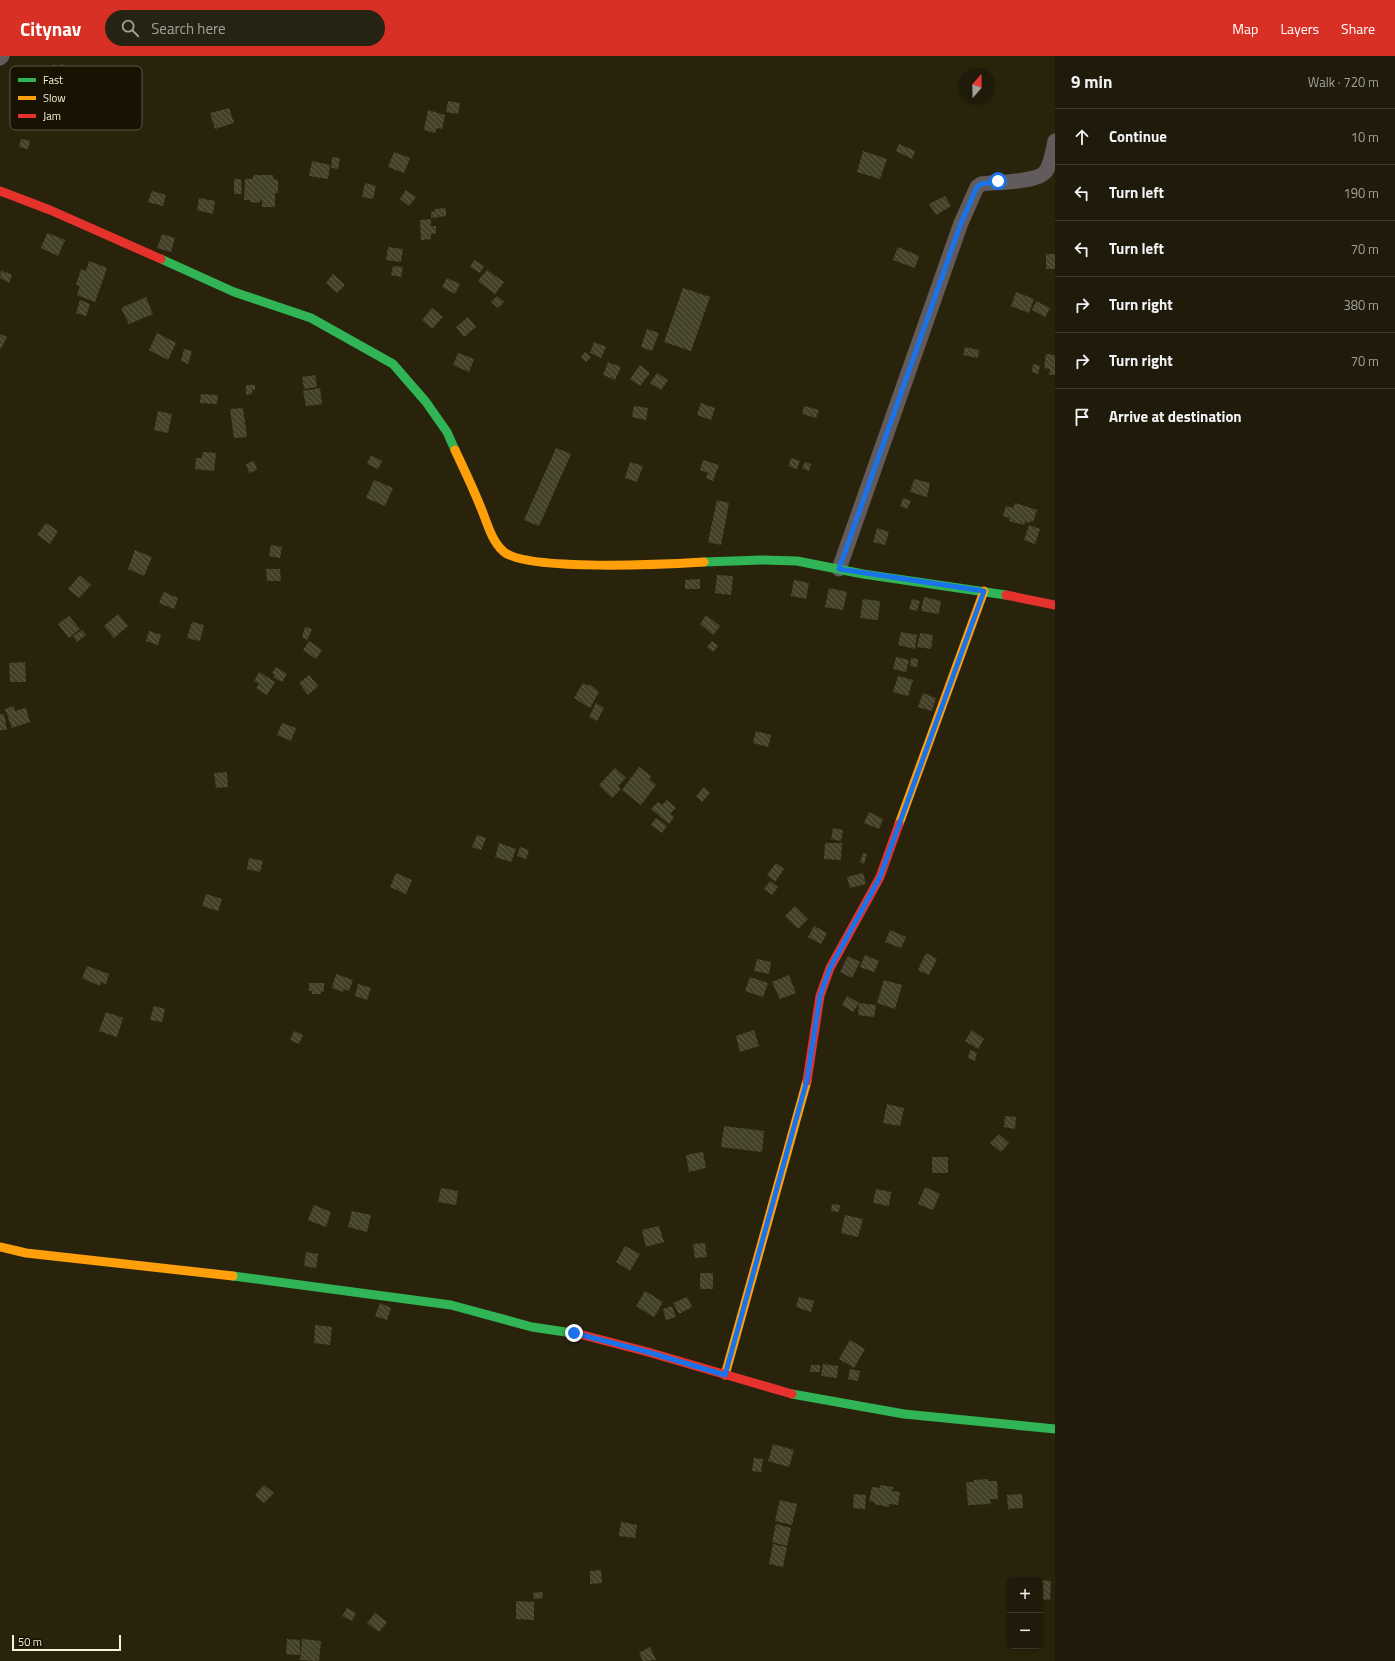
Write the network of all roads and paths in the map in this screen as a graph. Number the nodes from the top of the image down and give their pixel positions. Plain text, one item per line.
1 (1055, 141) edge
2 (0, 191) edge
3 (839, 569) junction
4 (984, 591) junction
5 (1055, 605) edge
6 (0, 1247) edge
7 (725, 1375) junction
8 (1055, 1429) edge

1 - 3 street
2 - 3 street
3 - 4 street
4 - 5 street
4 - 7 street
6 - 7 street
7 - 8 street

